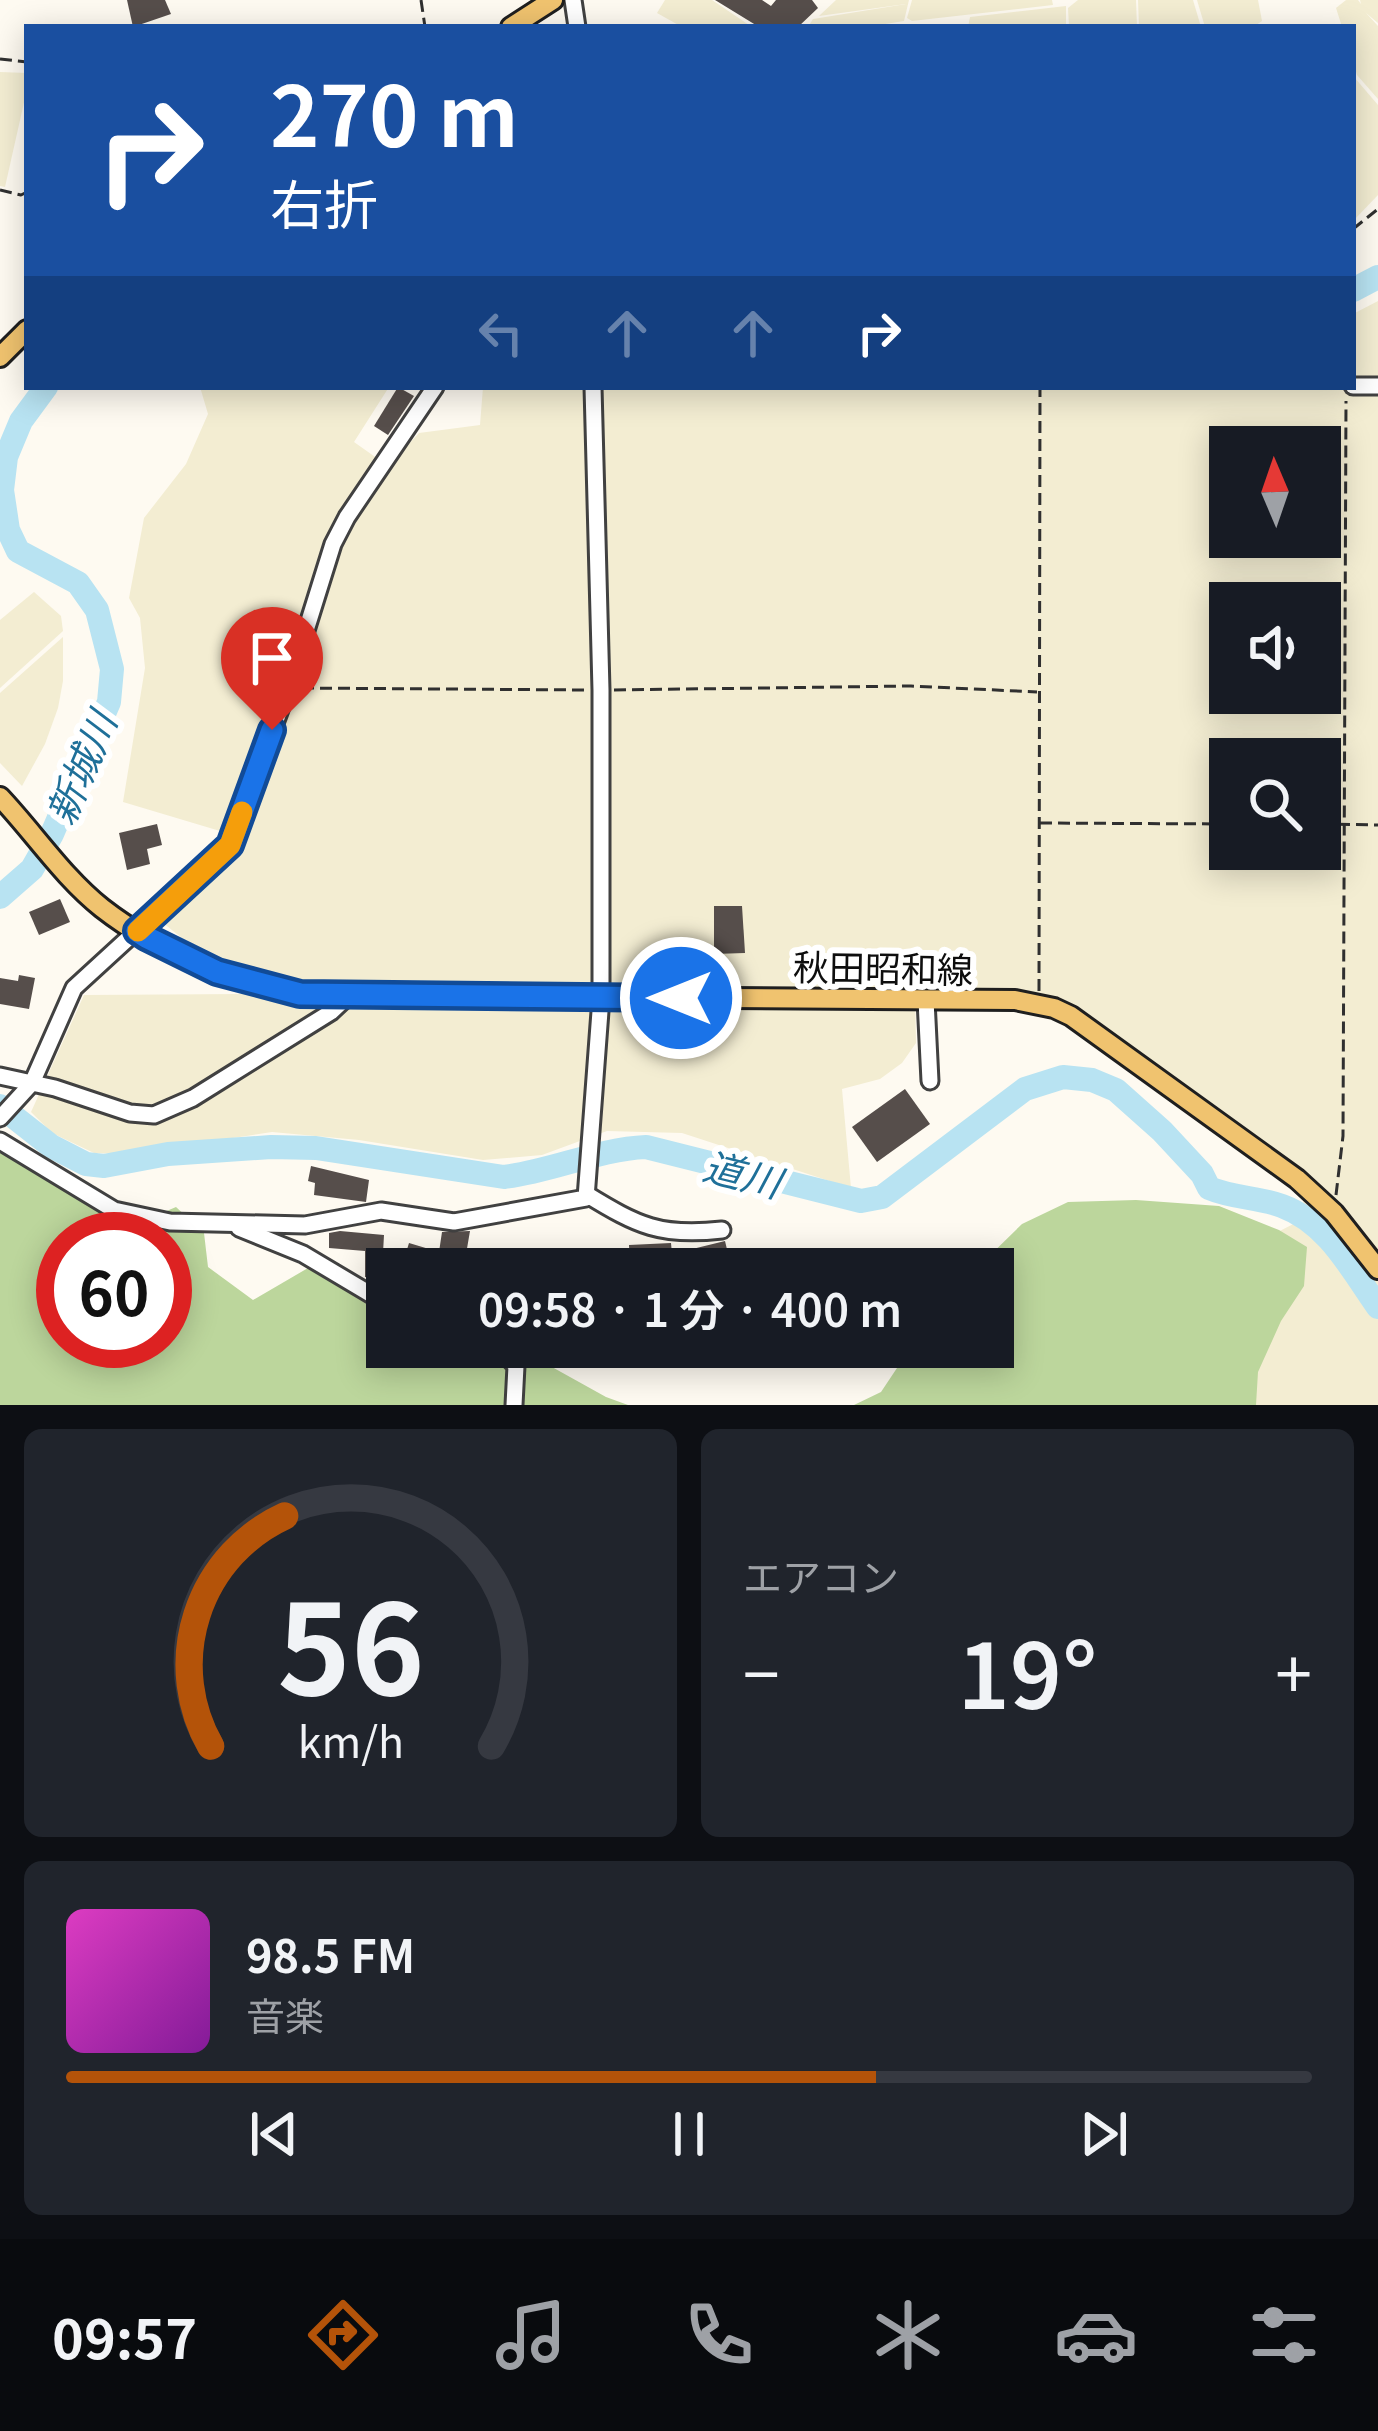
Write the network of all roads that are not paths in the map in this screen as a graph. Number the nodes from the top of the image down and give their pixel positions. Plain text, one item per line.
1 (553, 0) edge
2 (516, 24) edge
3 (24, 333) edge
4 (0, 357) edge
5 (433, 390) edge
6 (593, 390) edge
7 (6, 804) edge
8 (137, 931) junction
9 (347, 997) junction
10 (601, 998) junction
11 (926, 1000) junction
12 (0, 1076) edge
13 (930, 1081) dead end
14 (32, 1083) junction
15 (5, 1111) edge
16 (0, 1141) edge
17 (586, 1194) junction
18 (231, 1224) junction
19 (722, 1230) dead end
20 (1378, 1269) edge
21 (366, 1292) edge
22 (515, 1368) edge
23 (514, 1405) edge

1 - 2 main road
3 - 4 main road
5 - 8 street
6 - 10 street
7 - 8 main road, 秋田昭和線
8 - 9 main road, 秋田昭和線
8 - 14 street
9 - 10 main road, 秋田昭和線
9 - 14 street
10 - 11 main road, 秋田昭和線
10 - 17 street
11 - 13 street
11 - 20 main road, 秋田昭和線
12 - 14 street
14 - 15 street
16 - 18 street
17 - 18 street
17 - 19 street
18 - 21 street
22 - 23 street

